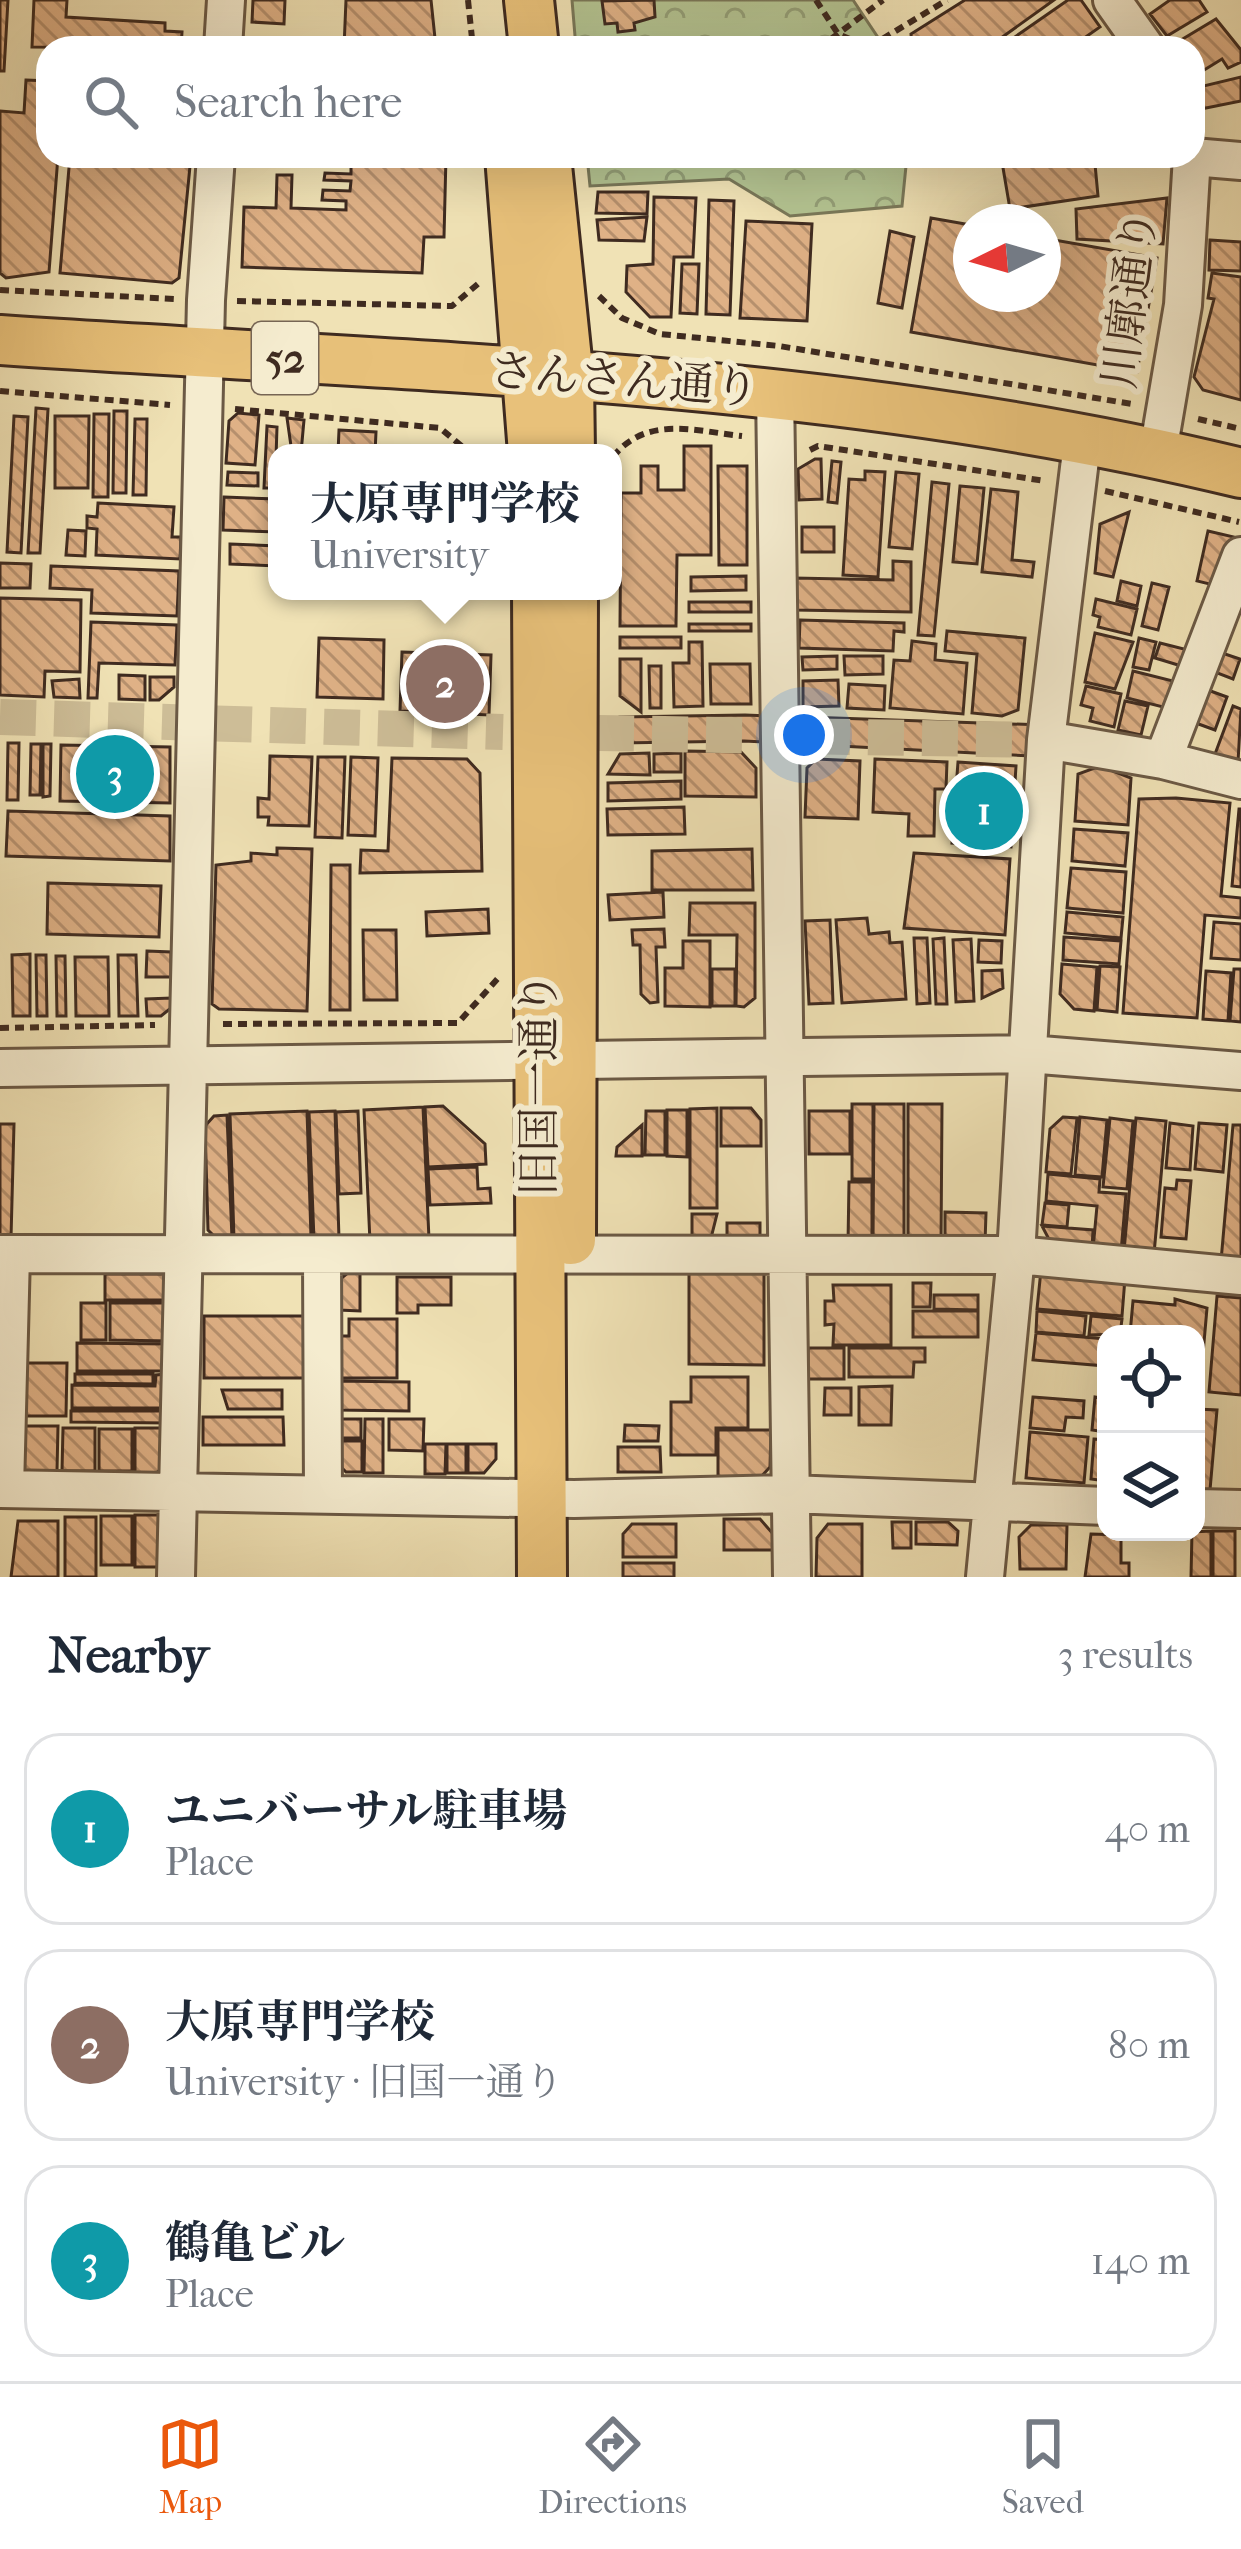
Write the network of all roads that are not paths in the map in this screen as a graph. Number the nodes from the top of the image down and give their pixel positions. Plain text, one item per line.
1 (226, 0) edge
2 (496, 0) edge
3 (529, 0) edge
4 (1112, 0) edge
5 (224, 36) edge
6 (500, 36) edge
7 (533, 36) edge
8 (1138, 36) edge
9 (1205, 158) edge
10 (1241, 161) edge
11 (215, 168) edge
12 (512, 168) edge
13 (545, 168) edge
14 (1192, 168) edge
15 (0, 340) edge
16 (207, 354) junction
17 (549, 377) junction
18 (775, 390) junction
19 (1162, 432) junction
20 (1083, 434) junction
21 (535, 444) edge
22 (568, 444) edge
23 (1241, 472) edge
24 (1241, 556) edge
25 (537, 600) edge
26 (573, 600) edge
27 (1046, 740) junction
28 (1163, 760) junction
29 (1241, 780) edge
30 (1028, 1054) junction
31 (782, 1056) junction
32 (557, 1057) junction
33 (189, 1064) junction
34 (0, 1068) edge
35 (1241, 1071) edge
36 (5, 1254) edge
37 (188, 1254) junction
38 (1016, 1255) junction
39 (787, 1256) junction
40 (322, 1257) junction
41 (554, 1257) junction
42 (1241, 1276) edge
43 (3, 1489) edge
44 (179, 1492) junction
45 (322, 1492) junction
46 (789, 1494) junction
47 (558, 1499) junction
48 (990, 1503) junction
49 (1097, 1506) edge
50 (1205, 1508) edge
51 (1241, 1509) edge
52 (176, 1577) edge
53 (542, 1577) edge
54 (576, 1577) edge
55 (792, 1577) edge
56 (985, 1577) edge

1 - 5 street
2 - 6 main road
3 - 7 main road
4 - 8 street
9 - 10 street
11 - 16 street
12 - 17 main road
13 - 17 main road
14 - 19 street, 川廓通り
15 - 16 main road, さんさん通り / 52
16 - 17 main road, さんさん通り / 52
16 - 33 street
17 - 18 main road, さんさん通り
17 - 21 main road
17 - 22 main road
18 - 20 main road, さんさん通り
18 - 31 street
19 - 20 main road, さんさん通り
19 - 23 main road, さんさん通り
20 - 27 street
24 - 28 street
25 - 32 main road, 旧国一通り
26 - 32 main road, 旧国一通り
27 - 28 street
27 - 30 street
28 - 29 street
30 - 31 street
30 - 35 street
30 - 38 street
31 - 32 street
31 - 39 street
32 - 33 street
32 - 41 main road, 旧国一通り
33 - 34 street
33 - 37 street
36 - 37 street
36 - 43 street
37 - 40 street
37 - 44 street
38 - 39 street
38 - 42 street
38 - 48 street
39 - 41 street
39 - 46 street
40 - 41 street
40 - 45 street
41 - 47 main road, 旧国一通り
43 - 44 street
44 - 45 street
44 - 52 street
45 - 47 street
46 - 47 street
46 - 48 street
46 - 55 street
47 - 53 main road, 旧国一通り
47 - 54 main road, 旧国一通り
48 - 49 street
48 - 56 street
50 - 51 street

